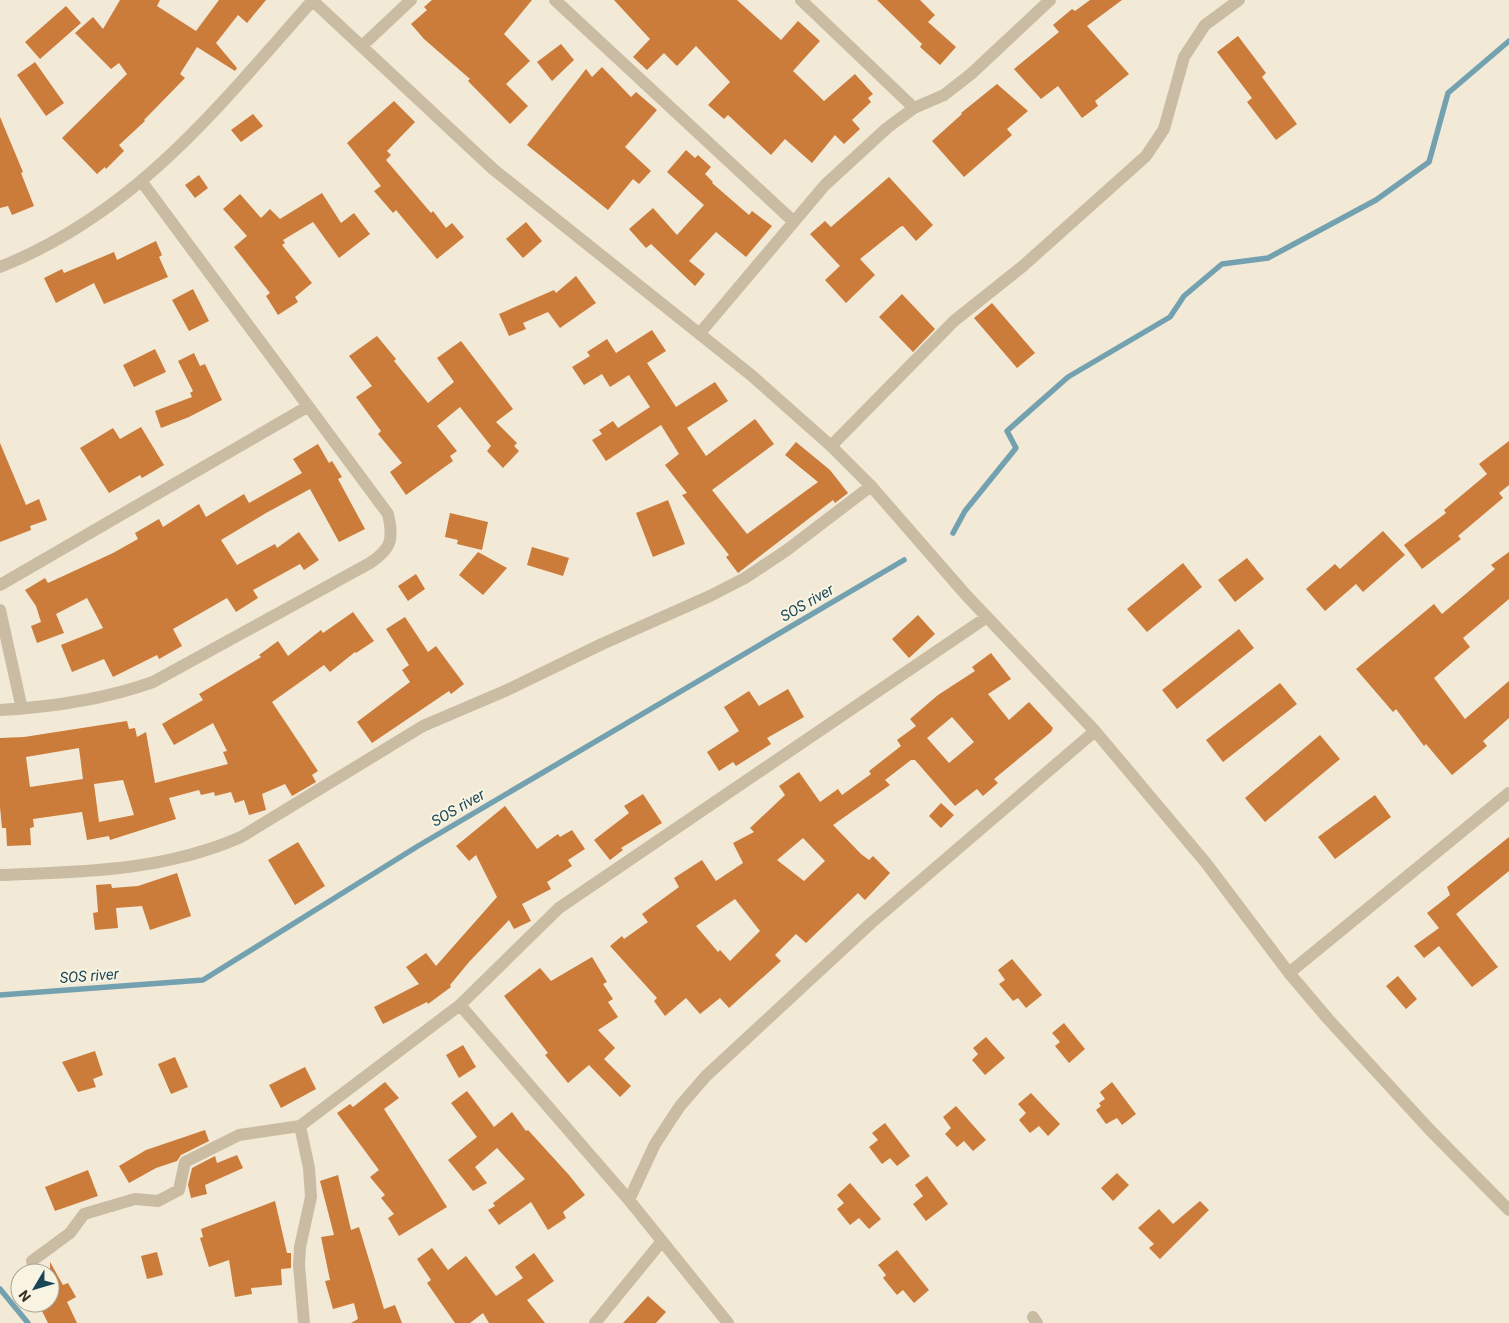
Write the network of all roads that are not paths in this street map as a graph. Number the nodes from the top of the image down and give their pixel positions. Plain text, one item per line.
1 (312, 0) edge
2 (411, 0) edge
3 (555, 0) edge
4 (801, 0) edge
5 (1050, 0) edge
6 (1240, 0) edge
7 (362, 46) junction
8 (914, 108) junction
9 (142, 182) junction
10 (794, 222) junction
11 (0, 267) edge
12 (700, 333) junction
13 (307, 407) junction
14 (831, 446) junction
15 (871, 486) junction
16 (0, 585) edge
17 (0, 610) edge
18 (988, 617) junction
19 (22, 709) junction
20 (0, 710) edge
21 (1095, 730) junction
22 (1509, 793) edge
23 (0, 875) edge
24 (1289, 973) junction
25 (460, 1005) junction
26 (300, 1126) junction
27 (629, 1200) junction
28 (1509, 1210) edge
29 (662, 1241) junction
30 (32, 1261) dead end
31 (304, 1323) edge
32 (595, 1323) edge
33 (728, 1323) edge

1 - 7 street
1 - 9 street
2 - 7 street
3 - 10 street
4 - 8 street
5 - 8 street
6 - 14 street
7 - 12 street
8 - 10 street
9 - 11 street
9 - 13 street
10 - 12 street
12 - 14 street
13 - 16 street
13 - 19 street
14 - 15 street
15 - 18 street
15 - 23 street
17 - 19 street
18 - 21 street
18 - 25 street
19 - 20 street
21 - 24 street
21 - 27 street
22 - 24 street
24 - 28 street
25 - 26 street
25 - 27 street
26 - 30 street
26 - 31 street
27 - 29 street
29 - 32 street
29 - 33 street

